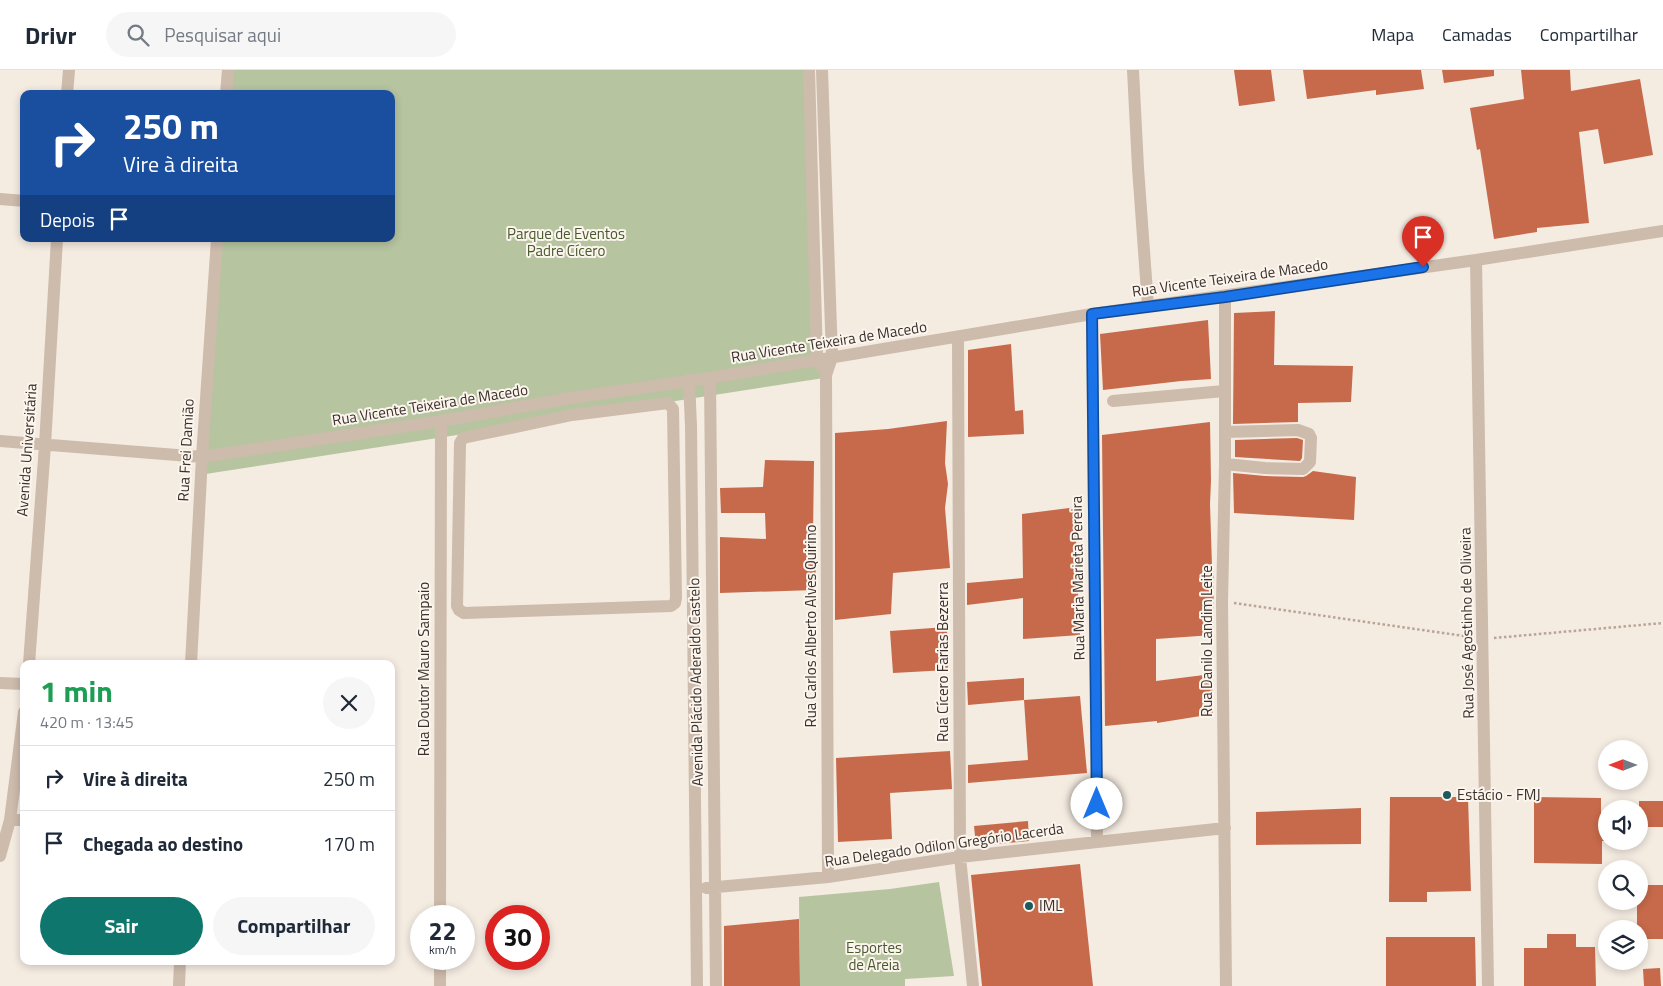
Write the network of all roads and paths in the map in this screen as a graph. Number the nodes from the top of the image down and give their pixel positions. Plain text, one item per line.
1 (69, 70) edge
2 (228, 70) edge
3 (809, 70) edge
4 (822, 70) edge
5 (1133, 70) edge
6 (67, 90) edge
7 (226, 90) edge
8 (0, 199) edge
9 (20, 201) edge
10 (1663, 231) edge
11 (57, 242) edge
12 (217, 242) edge
13 (1476, 260) junction
14 (1225, 297) junction
15 (1148, 306) junction
16 (1092, 314) junction
17 (958, 337) junction
18 (832, 357) junction
19 (817, 360) junction
20 (826, 375) junction
21 (710, 378) junction
22 (689, 380) junction
23 (1224, 391) junction
24 (570, 398) junction
25 (1113, 401) dead end
26 (572, 415) junction
27 (441, 421) junction
28 (1225, 432) junction
29 (0, 440) edge
30 (45, 445) junction
31 (202, 457) junction
32 (1225, 464) junction
33 (693, 600) junction
34 (712, 600) junction
35 (1222, 602) junction
36 (1663, 623) edge
37 (1484, 638) junction
38 (29, 660) edge
39 (192, 660) edge
40 (0, 683) edge
41 (20, 684) edge
42 (20, 743) edge
43 (10, 820) junction
44 (20, 820) edge
45 (1225, 828) junction
46 (1097, 842) junction
47 (0, 856) edge
48 (960, 857) junction
49 (828, 877) junction
50 (714, 887) junction
51 (696, 888) junction
52 (440, 905) edge
53 (180, 965) edge
54 (440, 970) edge
55 (179, 986) edge
56 (440, 986) edge
57 (697, 986) edge
58 (716, 986) edge
59 (972, 986) edge
60 (1226, 986) edge
61 (1488, 986) edge

1 - 6 street
2 - 7 street
3 - 19 street
4 - 18 street
5 - 15 street
8 - 9 street
10 - 13 street, Rua Vicente Teixeira de Macedo
11 - 30 street, Avenida Universitária
12 - 31 street, Rua Frei Damião
13 - 14 street, Rua Vicente Teixeira de Macedo
13 - 37 street, Rua José Agostinho de Oliveira
14 - 15 street, Rua Vicente Teixeira de Macedo
14 - 23 street, Rua Danilo Landim Leite
15 - 16 street, Rua Vicente Teixeira de Macedo
16 - 17 street, Rua Vicente Teixeira de Macedo
16 - 46 street, Rua Maria Marieta Pereira
17 - 18 street, Rua Vicente Teixeira de Macedo
17 - 48 street, Rua Cícero Farias Bezerra
18 - 19 street, Rua Vicente Teixeira de Macedo
18 - 20 street
19 - 20 street
19 - 21 street, Rua Vicente Teixeira de Macedo
20 - 49 street, Rua Carlos Alberto Alves Quirino
21 - 22 street, Rua Vicente Teixeira de Macedo
21 - 34 street, Avenida Plácido Aderaldo Castelo
22 - 24 street, Rua Vicente Teixeira de Macedo
22 - 33 street, Avenida Plácido Aderaldo Castelo
23 - 25 street
23 - 28 street, Rua Danilo Landim Leite
24 - 26 street
24 - 27 street, Rua Vicente Teixeira de Macedo
26 - 26 street
27 - 31 street, Rua Vicente Teixeira de Macedo
27 - 52 street, Rua Doutor Mauro Sampaio
28 - 32 street, Rua Danilo Landim Leite
28 - 32 street
29 - 30 street, Rua Vicente Teixeira de Macedo
30 - 31 street, Rua Vicente Teixeira de Macedo
30 - 38 street, Avenida Universitária
31 - 39 street, Rua Frei Damião
32 - 35 street, Rua Danilo Landim Leite
33 - 34 street
33 - 51 street, Avenida Plácido Aderaldo Castelo
34 - 50 street, Avenida Plácido Aderaldo Castelo
35 - 37 path
35 - 45 street, Rua Danilo Landim Leite
36 - 37 path
37 - 61 street, Rua José Agostinho de Oliveira
40 - 41 street
42 - 43 street
43 - 44 street
43 - 47 street
45 - 46 street, Rua Delegado Odilon Gregório Lacerda
45 - 60 street, Rua Danilo Landim Leite
46 - 48 street, Rua Delegado Odilon Gregório Lacerda
48 - 49 street, Rua Delegado Odilon Gregório Lacerda
48 - 59 street, Rua Cícero Farias Bezerra
49 - 50 street, Rua Delegado Odilon Gregório Lacerda
50 - 51 street, Rua Delegado Odilon Gregório Lacerda
50 - 58 street, Avenida Plácido Aderaldo Castelo
51 - 57 street, Avenida Plácido Aderaldo Castelo
53 - 55 street
54 - 56 street

